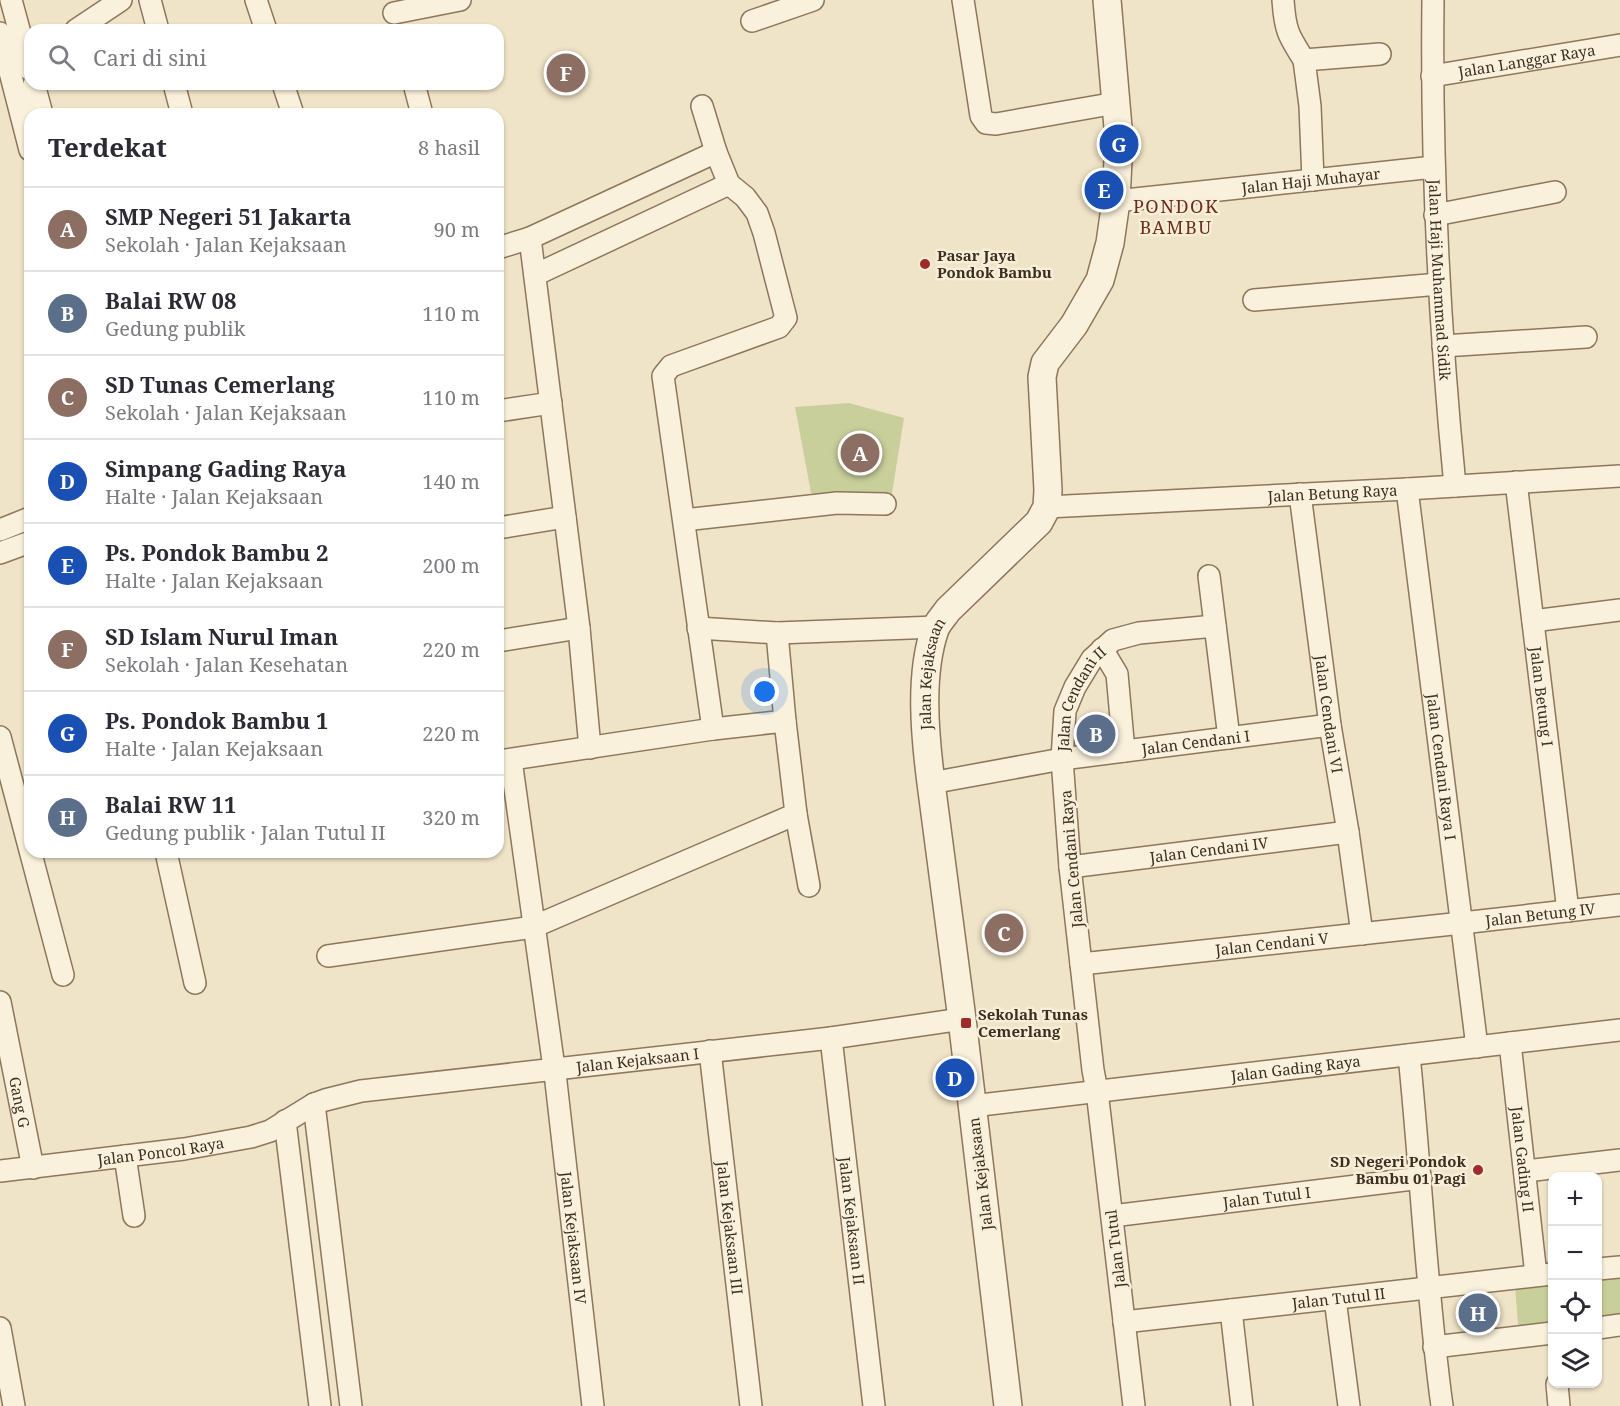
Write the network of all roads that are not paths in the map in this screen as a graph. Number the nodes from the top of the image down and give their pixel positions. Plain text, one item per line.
1 (11, 0) edge
2 (121, 0) edge
3 (150, 0) edge
4 (256, 0) edge
5 (460, 0) edge
6 (813, 0) edge
7 (963, 0) edge
8 (1107, 0) edge
9 (1284, 0) edge
10 (1433, 0) edge
11 (394, 14) edge
12 (752, 21) dead end
13 (85, 24) edge
14 (157, 24) edge
15 (264, 24) edge
16 (0, 33) edge
17 (1620, 45) edge
18 (1380, 54) dead end
19 (1304, 60) junction
20 (24, 61) edge
21 (24, 65) edge
22 (1432, 76) junction
23 (26, 90) edge
24 (36, 90) edge
25 (176, 90) edge
26 (285, 90) edge
27 (416, 90) edge
28 (1116, 104) junction
29 (702, 106) dead end
30 (28, 108) edge
31 (40, 108) edge
32 (180, 108) edge
33 (291, 108) edge
34 (420, 108) edge
35 (716, 152) junction
36 (1434, 167) junction
37 (1313, 180) junction
38 (729, 184) junction
39 (1555, 192) dead end
40 (1116, 201) junction
41 (1435, 215) junction
42 (530, 238) junction
43 (504, 246) edge
44 (535, 275) junction
45 (1439, 284) junction
46 (1254, 300) dead end
47 (1586, 337) dead end
48 (1443, 346) junction
49 (551, 403) junction
50 (504, 410) edge
51 (1620, 476) edge
52 (1516, 482) junction
53 (1455, 486) junction
54 (1407, 489) junction
55 (1300, 494) junction
56 (885, 504) dead end
57 (1047, 507) junction
58 (565, 517) junction
59 (24, 520) edge
60 (684, 520) junction
61 (504, 527) edge
62 (0, 530) edge
63 (24, 544) edge
64 (0, 553) edge
65 (1209, 576) dead end
66 (1620, 610) edge
67 (1533, 621) junction
68 (1215, 626) junction
69 (936, 627) junction
70 (579, 628) junction
71 (698, 628) junction
72 (777, 633) junction
73 (504, 640) edge
74 (1102, 649) junction
75 (785, 721) junction
76 (1330, 725) junction
77 (713, 729) junction
78 (0, 738) edge
79 (1229, 738) junction
80 (590, 747) junction
81 (1124, 751) junction
82 (1062, 759) junction
83 (504, 761) edge
84 (4, 774) edge
85 (931, 783) junction
86 (796, 814) junction
87 (1348, 832) junction
88 (24, 842) edge
89 (29, 858) edge
90 (167, 858) edge
91 (1070, 867) junction
92 (810, 886) dead end
93 (1620, 905) edge
94 (1568, 911) junction
95 (1462, 923) junction
96 (533, 927) junction
97 (1362, 934) junction
98 (328, 956) dead end
99 (1081, 964) junction
100 (63, 975) dead end
101 (195, 982) dead end
102 (0, 1002) edge
103 (962, 1019) junction
104 (1620, 1030) edge
105 (831, 1038) junction
106 (1510, 1043) junction
107 (1477, 1047) junction
108 (710, 1050) junction
109 (1409, 1055) junction
110 (554, 1069) junction
111 (1097, 1091) junction
112 (314, 1104) junction
113 (972, 1106) junction
114 (285, 1122) junction
115 (125, 1156) junction
116 (1620, 1160) edge
117 (33, 1168) junction
118 (0, 1171) edge
119 (1526, 1171) junction
120 (1421, 1178) junction
121 (134, 1216) dead end
122 (1112, 1216) junction
123 (1620, 1267) edge
124 (1602, 1269) edge
125 (1544, 1275) edge
126 (1428, 1287) junction
127 (1335, 1299) junction
128 (1231, 1310) junction
129 (1124, 1322) junction
130 (1620, 1325) edge
131 (1602, 1327) edge
132 (0, 1328) edge
133 (1548, 1339) edge
134 (1434, 1347) junction
135 (1557, 1388) edge
136 (14, 1406) edge
137 (320, 1406) edge
138 (351, 1406) edge
139 (593, 1406) edge
140 (751, 1406) edge
141 (874, 1406) edge
142 (1008, 1406) edge
143 (1134, 1406) edge
144 (1242, 1406) edge
145 (1349, 1406) edge
146 (1442, 1406) edge
147 (1559, 1406) edge

1 - 20 street
2 - 13 street
3 - 14 street
4 - 15 street
5 - 11 street
6 - 12 street
7 - 28 street
8 - 28 street
9 - 19 street
10 - 22 street, Jalan Haji Muhammad Sidik
16 - 21 street
17 - 22 street, Jalan Langgar Raya
18 - 19 street
19 - 37 street
22 - 36 street, Jalan Haji Muhammad Sidik
23 - 30 street
24 - 31 street
25 - 32 street
26 - 33 street
27 - 34 street
28 - 40 street
29 - 35 street
35 - 38 street
35 - 42 street
36 - 37 street, Jalan Haji Muhayar
36 - 41 street, Jalan Haji Muhammad Sidik
37 - 40 street, Jalan Haji Muhayar
38 - 44 street
38 - 60 street
39 - 41 street
40 - 57 street
41 - 45 street, Jalan Haji Muhammad Sidik
42 - 43 street
42 - 44 street
44 - 49 street
45 - 46 street
45 - 48 street, Jalan Haji Muhammad Sidik
47 - 48 street
48 - 53 street, Jalan Haji Muhammad Sidik
49 - 50 street
49 - 58 street
51 - 52 street, Jalan Betung Raya
52 - 53 street, Jalan Betung Raya
52 - 67 street, Jalan Betung I
53 - 54 street, Jalan Betung Raya
54 - 55 street, Jalan Betung Raya
54 - 95 street, Jalan Cendani Raya I
55 - 57 street, Jalan Betung Raya
55 - 76 street, Jalan Cendani VI
56 - 60 street
57 - 69 street, Jalan Kejaksaan
58 - 61 street
58 - 70 street
59 - 62 street
60 - 71 street
63 - 64 street
65 - 68 street
66 - 67 street
67 - 94 street, Jalan Betung I
68 - 74 street, Jalan Cendani II
68 - 79 street
69 - 72 street
69 - 85 street, Jalan Kejaksaan
70 - 73 street
70 - 80 street
71 - 72 street
71 - 77 street
72 - 75 street
74 - 81 street
74 - 82 street, Jalan Cendani II
75 - 77 street
75 - 86 street
76 - 79 street, Jalan Cendani I
76 - 87 street, Jalan Cendani VI
77 - 80 street
78 - 84 street
79 - 81 street, Jalan Cendani I
80 - 83 street
81 - 82 street, Jalan Cendani I
82 - 85 street
82 - 91 street, Jalan Cendani Raya
83 - 96 street, Jalan Kejaksaan IV
84 - 88 street
85 - 103 street, Jalan Kejaksaan
86 - 92 street
86 - 96 street
87 - 91 street, Jalan Cendani IV
87 - 97 street, Jalan Cendani VI
89 - 100 street
90 - 101 street
91 - 99 street, Jalan Cendani Raya
93 - 94 street, Jalan Betung IV
94 - 95 street, Jalan Betung IV
95 - 97 street, Jalan Cendani V
95 - 107 street, Jalan Cendani Raya I
96 - 98 street
96 - 110 street, Jalan Kejaksaan IV
97 - 99 street, Jalan Cendani V
99 - 111 street, Jalan Cendani Raya
102 - 117 street, Gang G
103 - 105 street, Jalan Kejaksaan I
103 - 113 street, Jalan Kejaksaan
104 - 106 street, Jalan Gading Raya
105 - 108 street, Jalan Kejaksaan I
105 - 141 street, Jalan Kejaksaan II
106 - 107 street, Jalan Gading Raya
106 - 119 street, Jalan Gading II
107 - 109 street, Jalan Gading Raya
108 - 110 street, Jalan Kejaksaan I
108 - 140 street, Jalan Kejaksaan III
109 - 111 street, Jalan Gading Raya
109 - 120 street
110 - 112 street, Jalan Kejaksaan I
110 - 139 street, Jalan Kejaksaan IV
111 - 113 street, Jalan Gading Raya
111 - 122 street, Jalan Tutul
112 - 114 street, Jalan Poncol Raya
112 - 138 street
113 - 142 street, Jalan Kejaksaan
114 - 115 street, Jalan Poncol Raya
114 - 137 street
115 - 117 street, Jalan Poncol Raya
115 - 121 street
116 - 119 street
117 - 118 street, Jalan Poncol Raya
119 - 125 street, Jalan Gading II
120 - 122 street, Jalan Tutul I
120 - 126 street
122 - 129 street, Jalan Tutul
123 - 124 street
125 - 126 street, Jalan Tutul II
126 - 127 street, Jalan Tutul II
126 - 134 street
127 - 128 street, Jalan Tutul II
127 - 145 street
128 - 129 street, Jalan Tutul II
128 - 144 street
129 - 143 street, Jalan Tutul
130 - 131 street
132 - 136 street
133 - 134 street
134 - 146 street
135 - 147 street

